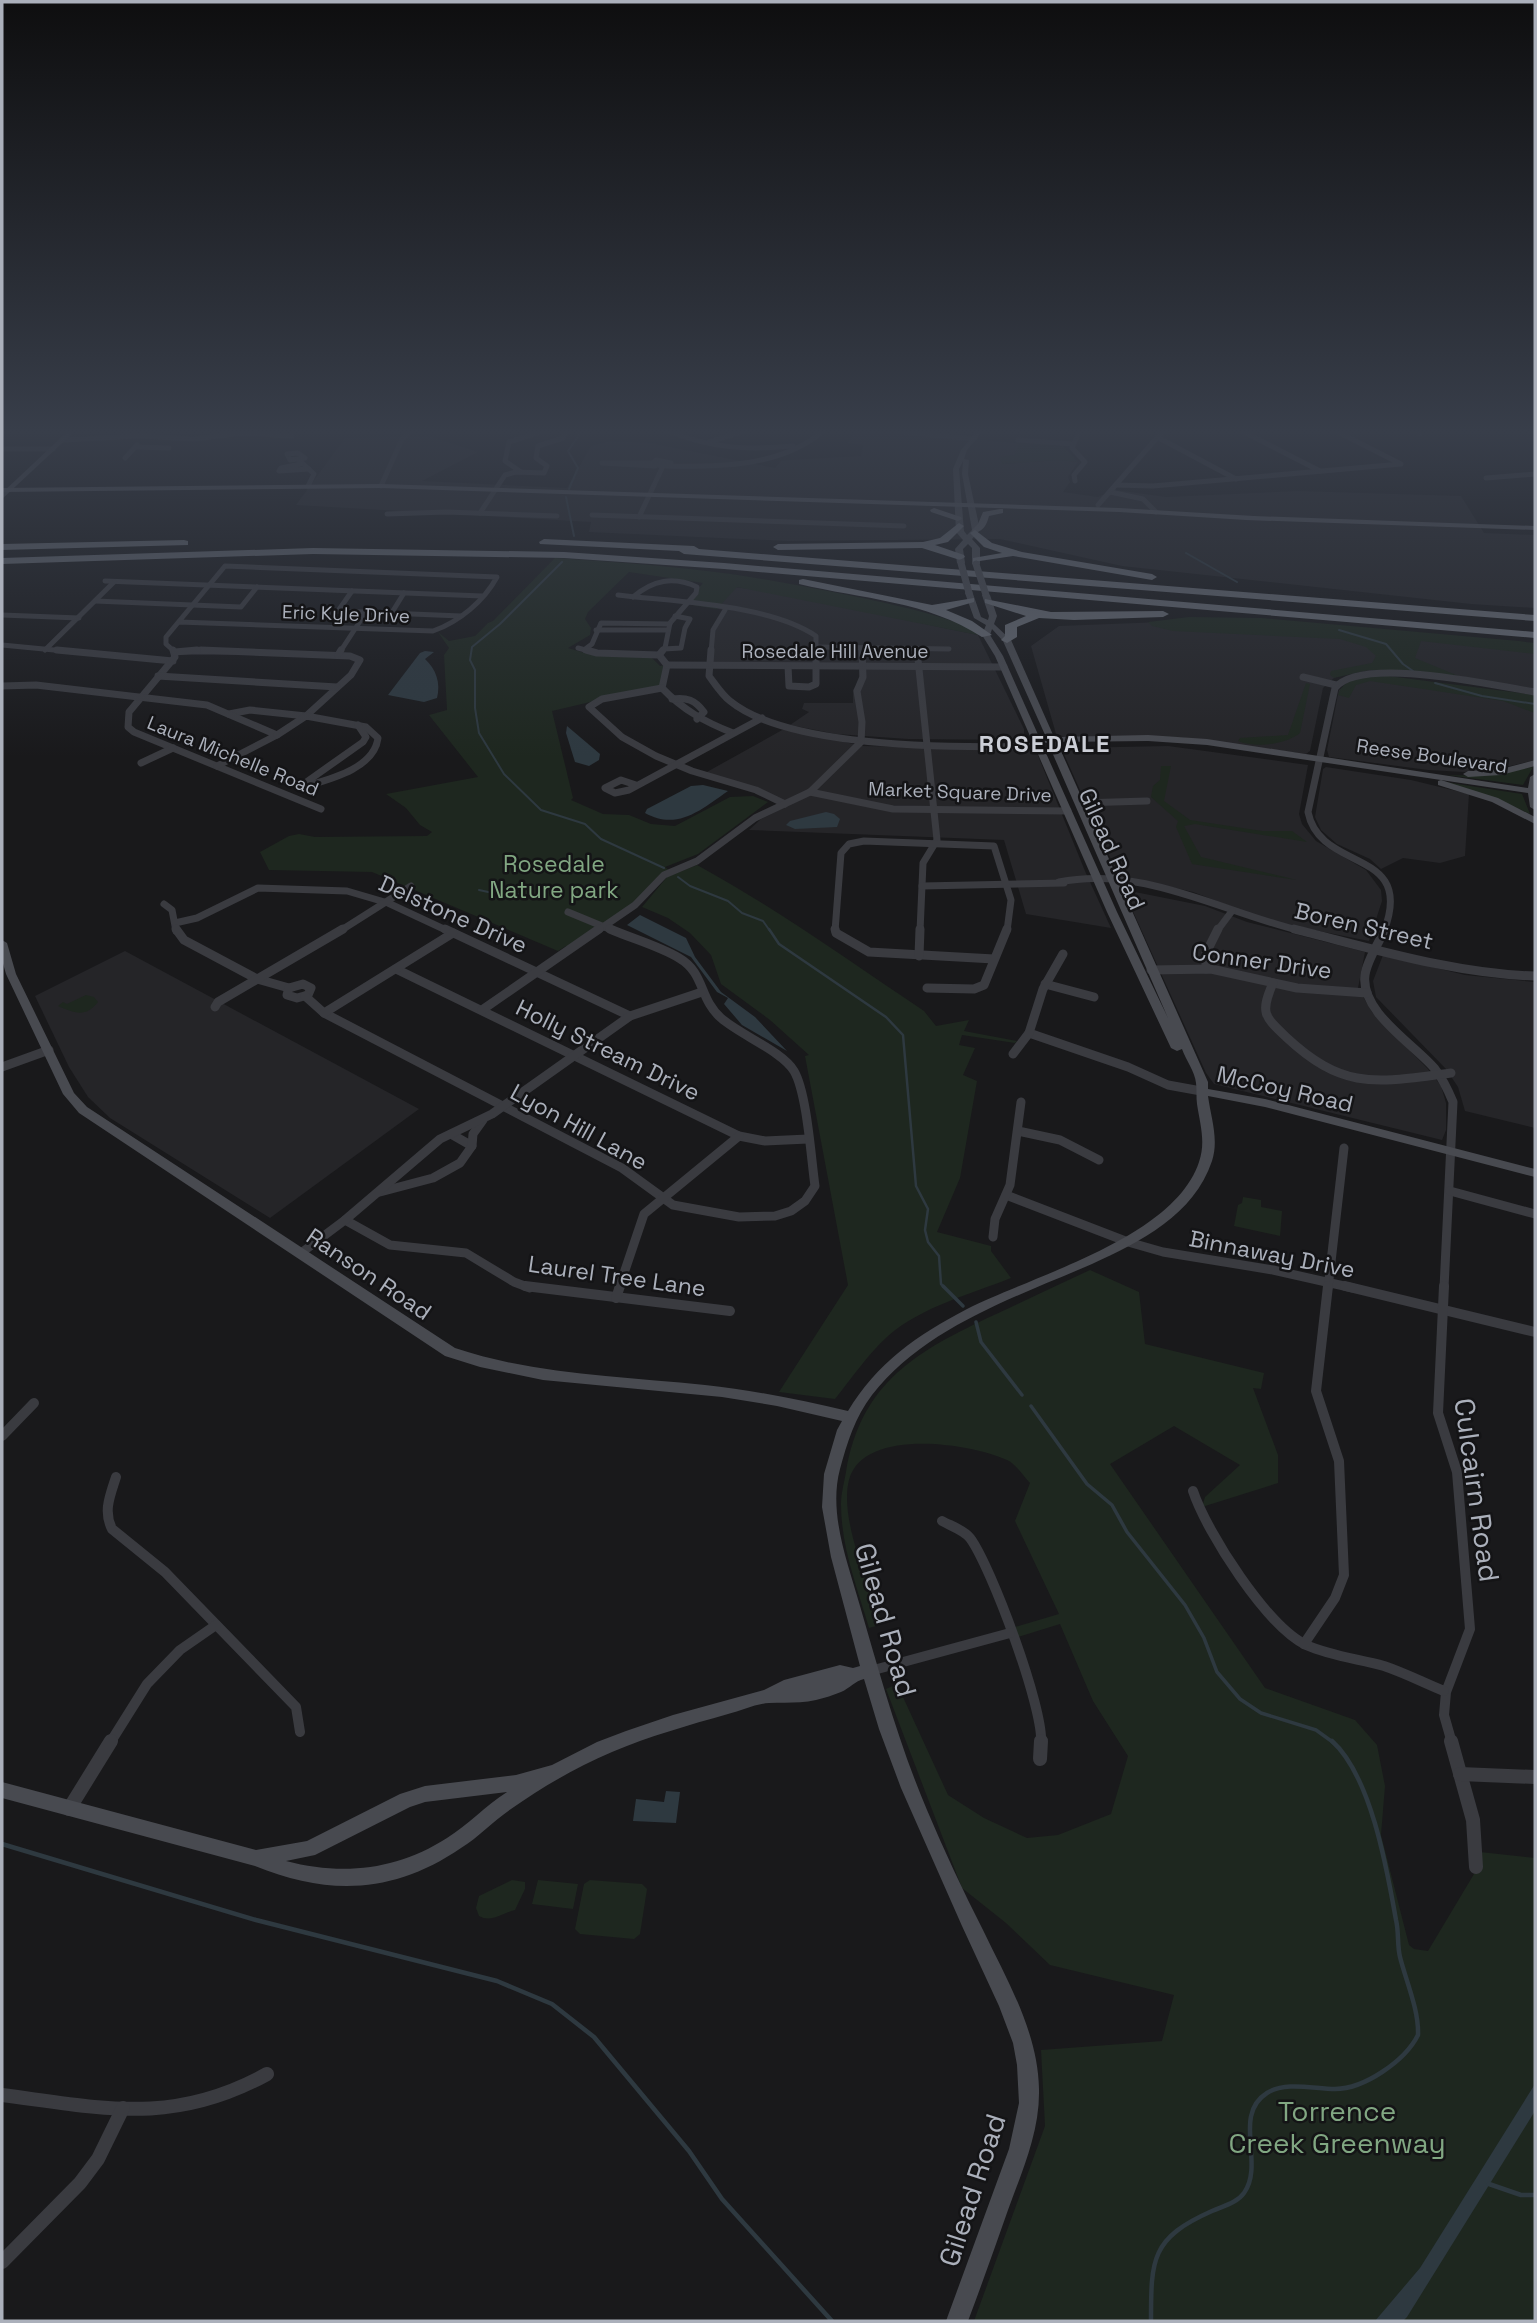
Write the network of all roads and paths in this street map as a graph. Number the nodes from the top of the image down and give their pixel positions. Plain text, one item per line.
1 (309, 540) edge
2 (942, 540) edge
3 (967, 540) edge
4 (976, 540) edge
5 (982, 540) edge
6 (242, 541) dead end
7 (202, 542) dead end
8 (533, 542) dead end
9 (610, 545) junction
10 (923, 545) junction
11 (2, 548) edge
12 (1020, 555) junction
13 (623, 558) junction
14 (2, 560) edge
15 (960, 560) junction
16 (977, 562) junction
17 (392, 573) junction
18 (105, 581) dead end
19 (114, 582) junction
20 (209, 585) junction
21 (257, 587) junction
22 (352, 591) junction
23 (380, 592) junction
24 (404, 593) junction
25 (618, 595) dead end
26 (482, 596) junction
27 (633, 597) junction
28 (969, 597) junction
29 (987, 598) junction
30 (95, 601) junction
31 (1360, 601) junction
32 (686, 604) junction
33 (192, 605) junction
34 (926, 607) junction
35 (725, 610) junction
36 (366, 612) junction
37 (391, 614) junction
38 (2, 615) edge
39 (675, 615) junction
40 (1039, 615) junction
41 (461, 616) junction
42 (1535, 617) edge
43 (79, 618) junction
44 (179, 622) junction
45 (1425, 626) junction
46 (669, 627) junction
47 (355, 630) junction
48 (988, 630) junction
49 (1535, 634) edge
50 (1007, 640) junction
51 (2, 645) edge
52 (817, 647) junction
53 (862, 648) junction
54 (917, 648) junction
55 (664, 649) junction
56 (949, 649) dead end
57 (45, 650) junction
58 (175, 652) junction
59 (338, 655) junction
60 (659, 655) junction
61 (999, 656) junction
62 (173, 661) junction
63 (667, 665) junction
64 (709, 665) junction
65 (788, 666) junction
66 (817, 666) junction
67 (863, 666) junction
68 (919, 667) junction
69 (1003, 667) junction
70 (1022, 673) junction
71 (158, 676) junction
72 (1303, 677) dead end
73 (1336, 685) junction
74 (2, 687) edge
75 (338, 687) junction
76 (663, 688) junction
77 (1535, 692) edge
78 (141, 698) junction
79 (672, 699) junction
80 (229, 715) junction
81 (306, 716) junction
82 (762, 718) junction
83 (696, 719) junction
84 (358, 725) junction
85 (733, 733) junction
86 (278, 735) junction
87 (862, 740) junction
88 (927, 743) junction
89 (1038, 743) junction
90 (1052, 743) junction
91 (173, 748) junction
92 (1318, 760) junction
93 (141, 763) dead end
94 (1535, 763) edge
95 (677, 764) junction
96 (217, 766) junction
97 (1412, 771) junction
98 (1399, 775) junction
99 (1535, 777) edge
100 (636, 785) dead end
101 (300, 788) junction
102 (1532, 791) junction
103 (810, 792) junction
104 (287, 795) junction
105 (1147, 801) dead end
106 (1080, 803) junction
107 (785, 804) junction
108 (1535, 807) edge
109 (321, 809) dead end
110 (934, 809) junction
111 (1068, 811) junction
112 (1535, 821) edge
113 (1094, 837) junction
114 (935, 844) junction
115 (1059, 882) joint
116 (1106, 882) junction
117 (411, 886) dead end
118 (922, 886) junction
119 (1007, 886) junction
120 (388, 903) junction
121 (164, 904) dead end
122 (1232, 911) junction
123 (568, 912) dead end
124 (175, 923) junction
125 (605, 927) junction
126 (453, 933) junction
127 (2, 943) edge
128 (1377, 948) junction
129 (1063, 954) dead end
130 (919, 956) junction
131 (994, 959) junction
132 (396, 969) junction
133 (1206, 969) junction
134 (1151, 970) junction
135 (538, 973) junction
136 (1535, 976) edge
137 (257, 979) junction
138 (1273, 983) junction
139 (1045, 984) junction
140 (927, 988) dead end
141 (702, 992) junction
142 (1367, 993) junction
143 (1094, 997) dead end
144 (215, 1007) dead end
145 (482, 1010) junction
146 (324, 1013) junction
147 (630, 1016) junction
148 (1029, 1033) junction
149 (49, 1050) junction
150 (1013, 1054) dead end
151 (573, 1055) junction
152 (2, 1067) edge
153 (1451, 1073) dead end
154 (1441, 1075) junction
155 (1201, 1091) junction
156 (1021, 1102) dead end
157 (501, 1106) junction
158 (483, 1119) junction
159 (1018, 1131) junction
160 (451, 1134) junction
161 (739, 1136) junction
162 (808, 1139) junction
163 (472, 1146) junction
164 (1344, 1148) dead end
165 (1451, 1151) junction
166 (1100, 1160) dead end
167 (1535, 1173) edge
168 (1450, 1191) junction
169 (378, 1192) junction
170 (1006, 1195) junction
171 (665, 1198) junction
172 (1535, 1214) edge
173 (345, 1220) junction
174 (993, 1237) dead end
175 (1128, 1242) junction
176 (301, 1253) junction
177 (1330, 1284) junction
178 (616, 1298) junction
179 (1443, 1308) junction
180 (730, 1311) dead end
181 (1535, 1332) edge
182 (34, 1403) dead end
183 (849, 1417) junction
184 (2, 1436) edge
185 (116, 1477) dead end
186 (1193, 1491) dead end
187 (942, 1521) dead end
188 (216, 1625) junction
189 (1010, 1633) junction
190 (1304, 1644) junction
191 (862, 1673) junction
192 (1444, 1691) junction
193 (300, 1732) dead end
194 (1040, 1759) dead end
195 (557, 1770) junction
196 (1460, 1774) junction
197 (1535, 1777) edge
198 (2, 1790) edge
199 (69, 1809) junction
200 (256, 1858) junction
201 (1476, 1867) dead end
202 (267, 2074) dead end
203 (2, 2095) edge
204 (123, 2108) junction
205 (2, 2262) edge
206 (957, 2321) edge

1 - 6 highway
2 - 10 highway
3 - 15 main road
4 - 16 main road, Gilead Road
5 - 12 highway
7 - 11 highway
8 - 9 highway
9 - 10 highway
9 - 31 highway
10 - 15 highway
11 - 42 highway
12 - 16 highway
12 - 31 highway
13 - 14 highway
13 - 34 highway
13 - 45 highway
14 - 49 highway
15 - 28 main road, Gilead Road, bridge
16 - 29 main road, Gilead Road, bridge
17 - 20 street
17 - 23 street
17 - 26 street, Eric Kyle Drive
18 - 19 street
19 - 20 street
19 - 30 street
20 - 21 street
20 - 33 street
21 - 22 street
21 - 33 street
22 - 23 street
22 - 36 street
23 - 24 street
24 - 26 street
24 - 37 street
25 - 27 street
26 - 41 street, Eric Kyle Drive
27 - 32 street
27 - 32 street
28 - 34 highway
28 - 48 main road, Gilead Road
29 - 40 highway
29 - 48 main road, Gilead Road
30 - 33 street
30 - 43 street
31 - 42 highway
32 - 35 street
32 - 39 street
33 - 44 street
34 - 48 highway
35 - 52 street
35 - 64 street, Reese Boulevard
36 - 37 street
36 - 47 street
37 - 41 street
38 - 43 street
39 - 46 street
39 - 55 street
40 - 45 highway
40 - 50 highway
41 - 47 street, Eric Kyle Drive
43 - 57 street
44 - 47 street, Eric Kyle Drive
44 - 58 street
45 - 49 highway
46 - 55 street
46 - 60 street
47 - 59 street
48 - 50 main road, Gilead Road
48 - 61 main road, Gilead Road
50 - 70 main road, Gilead Road
51 - 57 street
52 - 53 street
52 - 66 street
53 - 54 street
53 - 67 street
54 - 56 street
54 - 68 street
55 - 60 street
57 - 62 street
58 - 59 street
58 - 62 street
59 - 75 street
60 - 63 street
61 - 69 main road, Gilead Road
61 - 70 main road
62 - 71 street, Laura Michelle Road
63 - 64 street, Rosedale Hill Avenue
63 - 76 street
64 - 65 street, Rosedale Hill Avenue
64 - 82 street, Reese Boulevard
65 - 66 street, Rosedale Hill Avenue
65 - 66 street
66 - 67 street, Rosedale Hill Avenue
67 - 68 street, Rosedale Hill Avenue
67 - 87 street
68 - 69 street, Rosedale Hill Avenue
68 - 88 street
69 - 89 main road, Gilead Road
70 - 90 main road, Gilead Road
71 - 75 street
71 - 78 street, Laura Michelle Road
72 - 73 street
73 - 77 street
73 - 92 street
74 - 78 street
75 - 81 street
76 - 79 street
76 - 95 street
78 - 80 street
78 - 91 street, Laura Michelle Road
79 - 83 street
79 - 83 street
80 - 81 street
80 - 86 street
81 - 84 street
81 - 86 street
82 - 85 street
82 - 87 street, Reese Boulevard
83 - 85 street
84 - 101 street
84 - 101 street
85 - 95 street
86 - 96 street
87 - 88 street, Reese Boulevard
87 - 103 street
88 - 89 street, Reese Boulevard
88 - 110 street
89 - 90 main road, Reese Boulevard
89 - 111 main road, Gilead Road
90 - 92 main road, Reese Boulevard
90 - 106 main road, Gilead Road
91 - 93 street
91 - 96 street, Laura Michelle Road
92 - 97 main road, Reese Boulevard
92 - 98 main road, Reese Boulevard
92 - 128 street
94 - 97 main road
95 - 100 street
95 - 107 street
96 - 104 street, Laura Michelle Road
97 - 102 main road, Reese Boulevard
98 - 102 main road, Reese Boulevard
98 - 112 main road
99 - 102 main road
101 - 104 street
102 - 108 main road
103 - 107 street
103 - 110 street, Market Square Drive
104 - 109 street, Laura Michelle Road
105 - 106 street
106 - 113 main road, Gilead Road
107 - 125 street
110 - 111 street, Market Square Drive
110 - 114 street
111 - 113 main road
111 - 116 main road, Gilead Road
113 - 116 main road, Gilead Road
114 - 118 street
114 - 119 street
114 - 130 street
115 - 116 street, Boren Street
115 - 119 street, Boren Street
116 - 122 street, Boren Street
116 - 134 main road, Gilead Road
116 - 155 main road, Gilead Road
117 - 120 street
118 - 119 street, Boren Street
118 - 130 street
119 - 131 street
120 - 124 street, Delstone Drive
120 - 126 street, Delstone Drive
120 - 137 street
121 - 124 street, Lyon Hill Lane
122 - 128 street, Boren Street
122 - 133 street
123 - 125 street, Lyon Hill Lane
124 - 137 street, Lyon Hill Lane
125 - 135 street
125 - 141 street, Lyon Hill Lane
126 - 132 street
126 - 135 street, Delstone Drive
127 - 149 main road, Ranson Road
128 - 136 street, Boren Street
128 - 142 street
129 - 139 street
130 - 131 street
131 - 140 street
132 - 145 street, Holly Stream Drive
132 - 146 street
133 - 134 street, Conner Drive
133 - 138 street, Conner Drive
134 - 155 main road, Gilead Road
135 - 145 street
135 - 147 street, Delstone Drive
137 - 144 street
137 - 146 street, Lyon Hill Lane
138 - 142 street, Conner Drive
138 - 154 street
139 - 143 street
139 - 148 street
141 - 147 street
141 - 162 street, Lyon Hill Lane
142 - 154 street
145 - 151 street, Holly Stream Drive
146 - 157 street, Lyon Hill Lane
147 - 151 street
148 - 150 street
148 - 155 street, McCoy Road
149 - 152 street
149 - 176 main road, Ranson Road
151 - 157 street
151 - 161 street, Holly Stream Drive
153 - 154 street
154 - 165 street, Culcairn Road
155 - 165 main road, McCoy Road
155 - 175 main road, Gilead Road
156 - 159 street
157 - 158 street
157 - 171 street, Lyon Hill Lane
158 - 160 street
158 - 163 street
159 - 166 street
159 - 170 street
160 - 163 street
160 - 169 street
161 - 162 street, Holly Stream Drive
161 - 171 street
162 - 171 street, Lyon Hill Lane
163 - 169 street
164 - 177 street
165 - 167 main road, McCoy Road
165 - 168 street, Culcairn Road
168 - 172 street
168 - 179 street, Culcairn Road
169 - 173 street
170 - 174 street
170 - 175 street, Binnaway Drive
171 - 178 street
173 - 176 street
173 - 178 street, Laurel Tree Lane
175 - 177 street, Binnaway Drive
175 - 183 main road, Gilead Road
176 - 183 main road, Ranson Road
177 - 179 street, Binnaway Drive
177 - 190 street
178 - 180 street, Laurel Tree Lane
179 - 181 street, Binnaway Drive
179 - 192 street, Culcairn Road
182 - 184 street
183 - 191 main road, Gilead Road
185 - 188 street
186 - 190 street
187 - 189 street
188 - 193 street
188 - 199 street
189 - 191 street
189 - 194 street
190 - 192 street
191 - 195 main road
191 - 206 main road, Gilead Road
192 - 196 street, Culcairn Road
195 - 200 main road
195 - 200 main road
196 - 197 street
196 - 201 street, Culcairn Road
198 - 199 main road
199 - 200 main road
202 - 204 street
203 - 204 street
204 - 205 street

